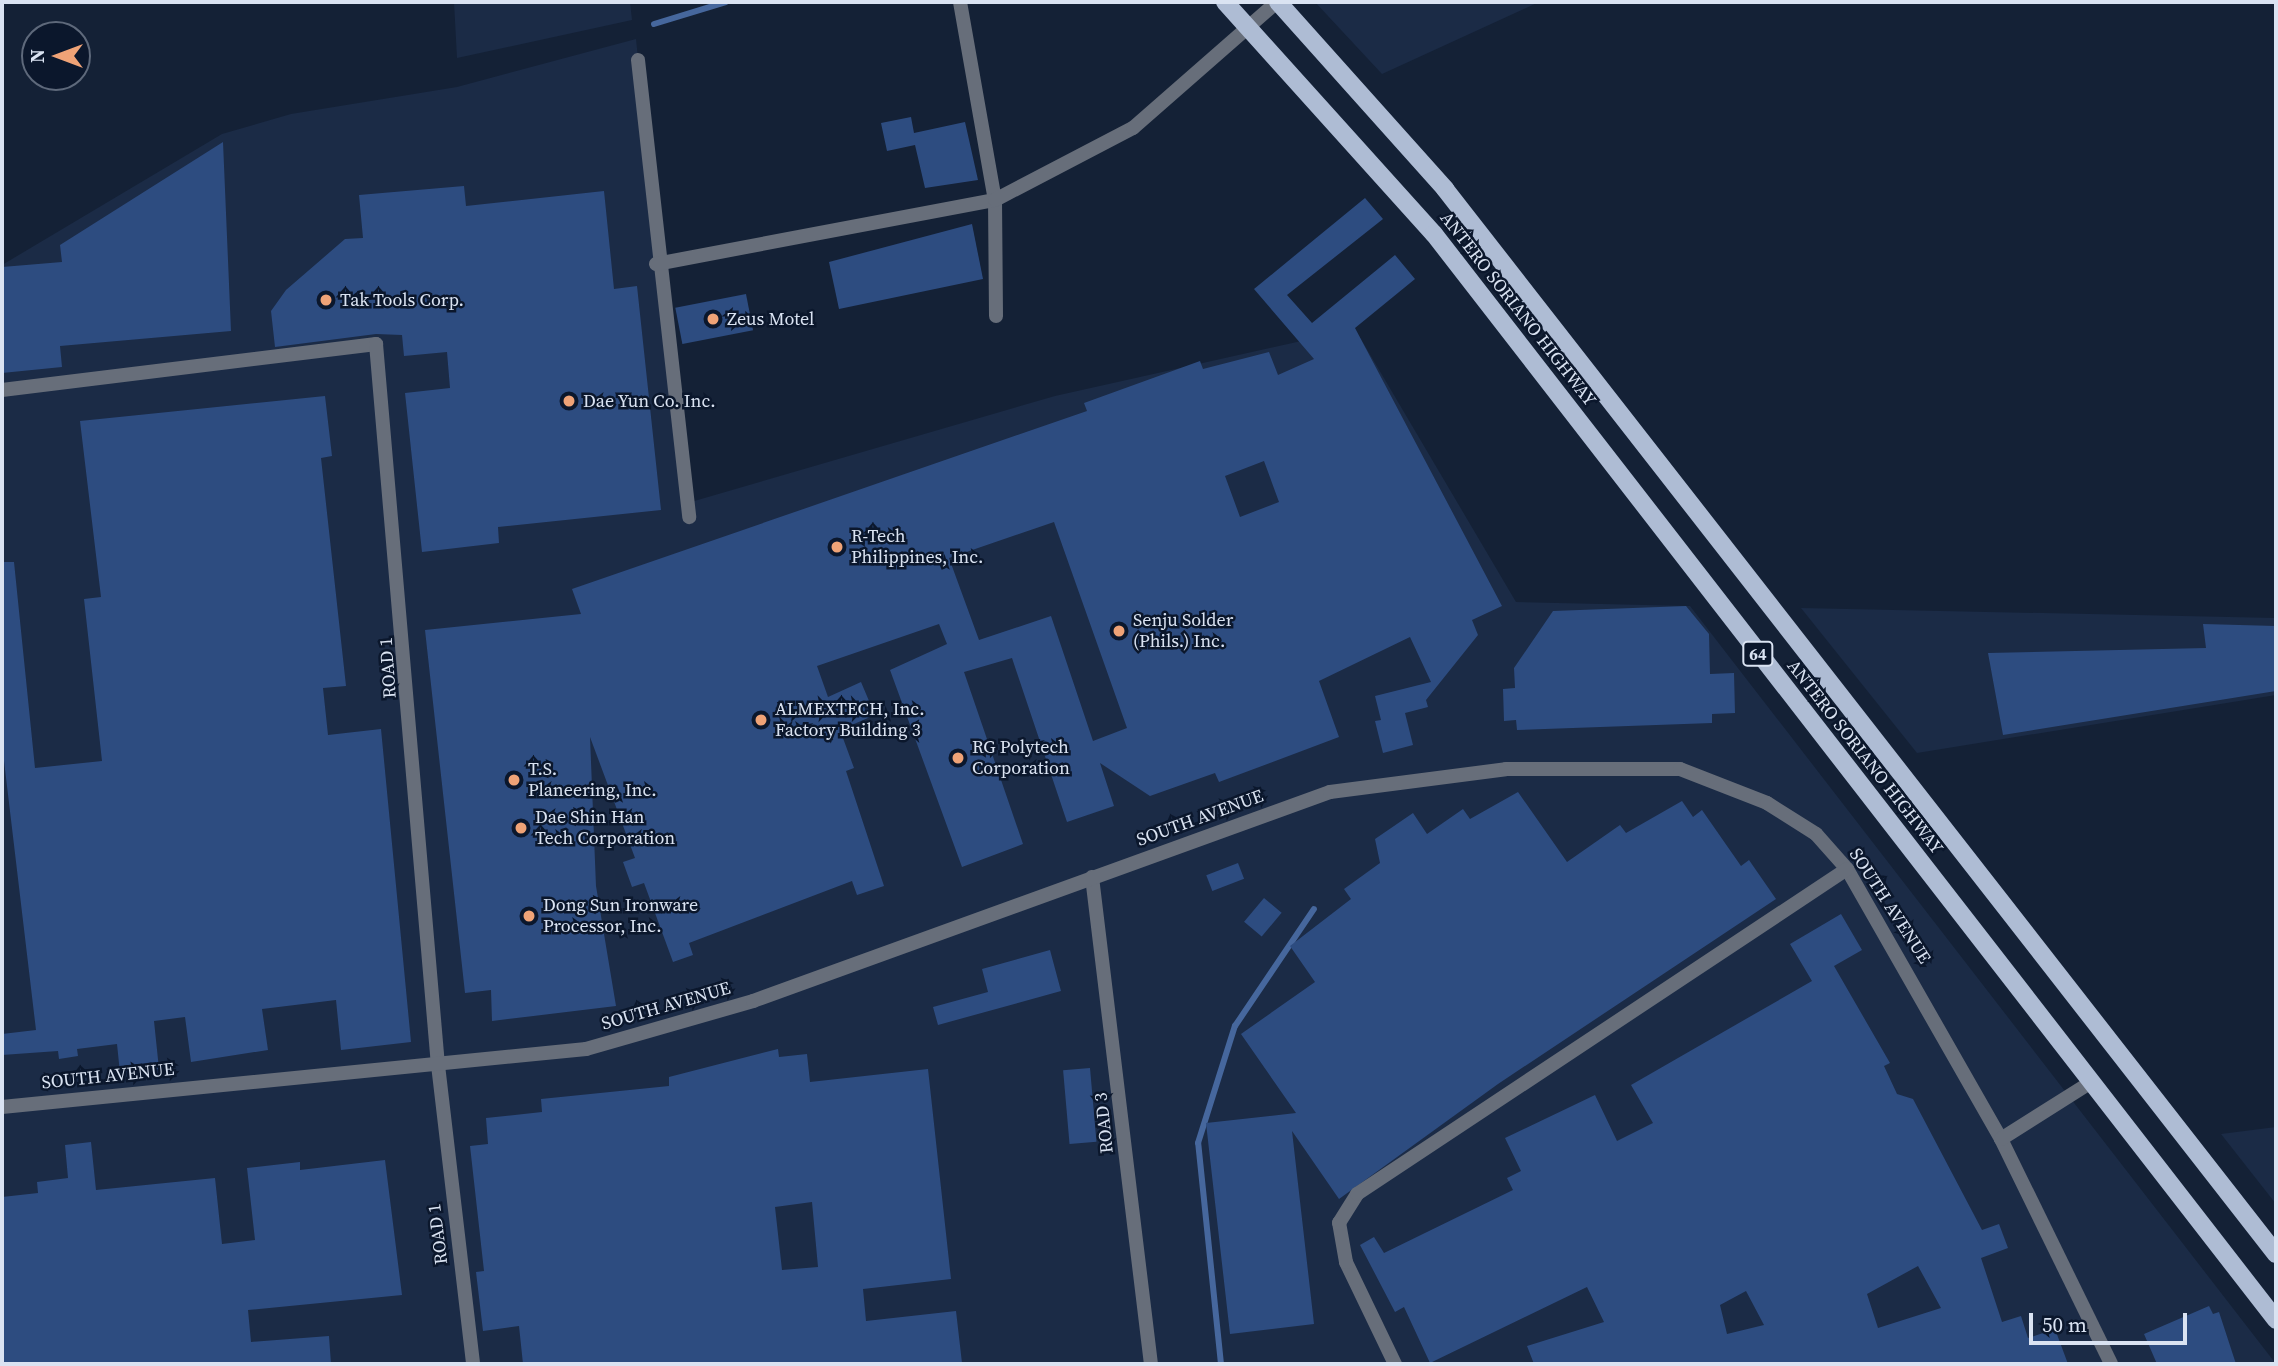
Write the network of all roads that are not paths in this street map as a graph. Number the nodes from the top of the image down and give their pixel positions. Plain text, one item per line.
1 (960, 2) edge
2 (1225, 2) edge
3 (1277, 2) edge
4 (1251, 28) junction
5 (638, 60) dead end
6 (995, 200) junction
7 (656, 264) junction
8 (996, 316) dead end
9 (2, 390) edge
10 (688, 517) dead end
11 (1847, 869) junction
12 (1093, 877) junction
13 (438, 1065) junction
14 (2091, 1082) junction
15 (2, 1107) edge
16 (2001, 1139) junction
17 (2276, 1254) edge
18 (2276, 1320) edge
19 (473, 1364) edge
20 (1151, 1364) edge
21 (1395, 1364) edge
22 (2111, 1364) edge

1 - 6 street
2 - 4 main road, ANTERO SORIANO HIGHWAY / 64
3 - 4 street
3 - 17 main road, ANTERO SORIANO HIGHWAY / 64
4 - 6 street
4 - 14 main road, ANTERO SORIANO HIGHWAY / 64
5 - 7 street
6 - 7 street
6 - 8 street
7 - 10 street
9 - 13 street, ROAD 1
11 - 12 street, SOUTH AVENUE
11 - 16 street, SOUTH AVENUE
11 - 21 street
12 - 13 street, SOUTH AVENUE
12 - 20 street, ROAD 3
13 - 15 street, SOUTH AVENUE
13 - 19 street, ROAD 1
14 - 16 street
14 - 18 main road, ANTERO SORIANO HIGHWAY / 64
16 - 22 street, SOUTH AVENUE

